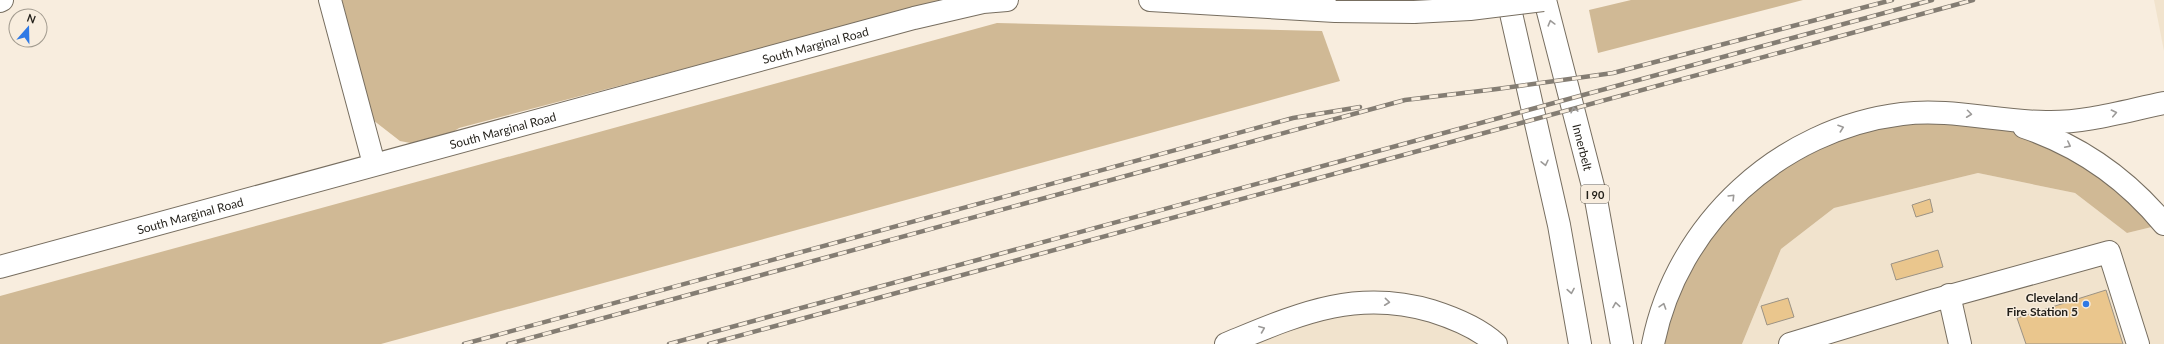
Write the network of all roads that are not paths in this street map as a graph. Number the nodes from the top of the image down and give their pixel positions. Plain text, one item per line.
1 (330, 0) edge
2 (1007, 0) edge
3 (1150, 0) edge
4 (1490, 0) edge
5 (1508, 0) edge
6 (1544, 0) edge
7 (2164, 103) edge
8 (2006, 120) junction
9 (1536, 125) junction
10 (374, 164) junction
11 (2164, 224) edge
12 (0, 267) edge
13 (1950, 296) junction
14 (1226, 344) edge
15 (1496, 344) edge
16 (1580, 344) edge
17 (1622, 344) edge
18 (1653, 344) edge
19 (1790, 344) edge
20 (1960, 344) edge
21 (2138, 344) edge

1 - 10 main road
2 - 10 main road, South Marginal Road
3 - 6 main road, bridge
4 - 9 main road
5 - 9 main road
17 -> 6 main road, Innerbelt / I 90
8 -> 7 main road
8 -> 11 main road
18 -> 8 main road
9 -> 16 main road
10 - 12 main road, South Marginal Road
13 - 19 main road
13 - 20 main road
13 - 21 main road
14 -> 15 main road

